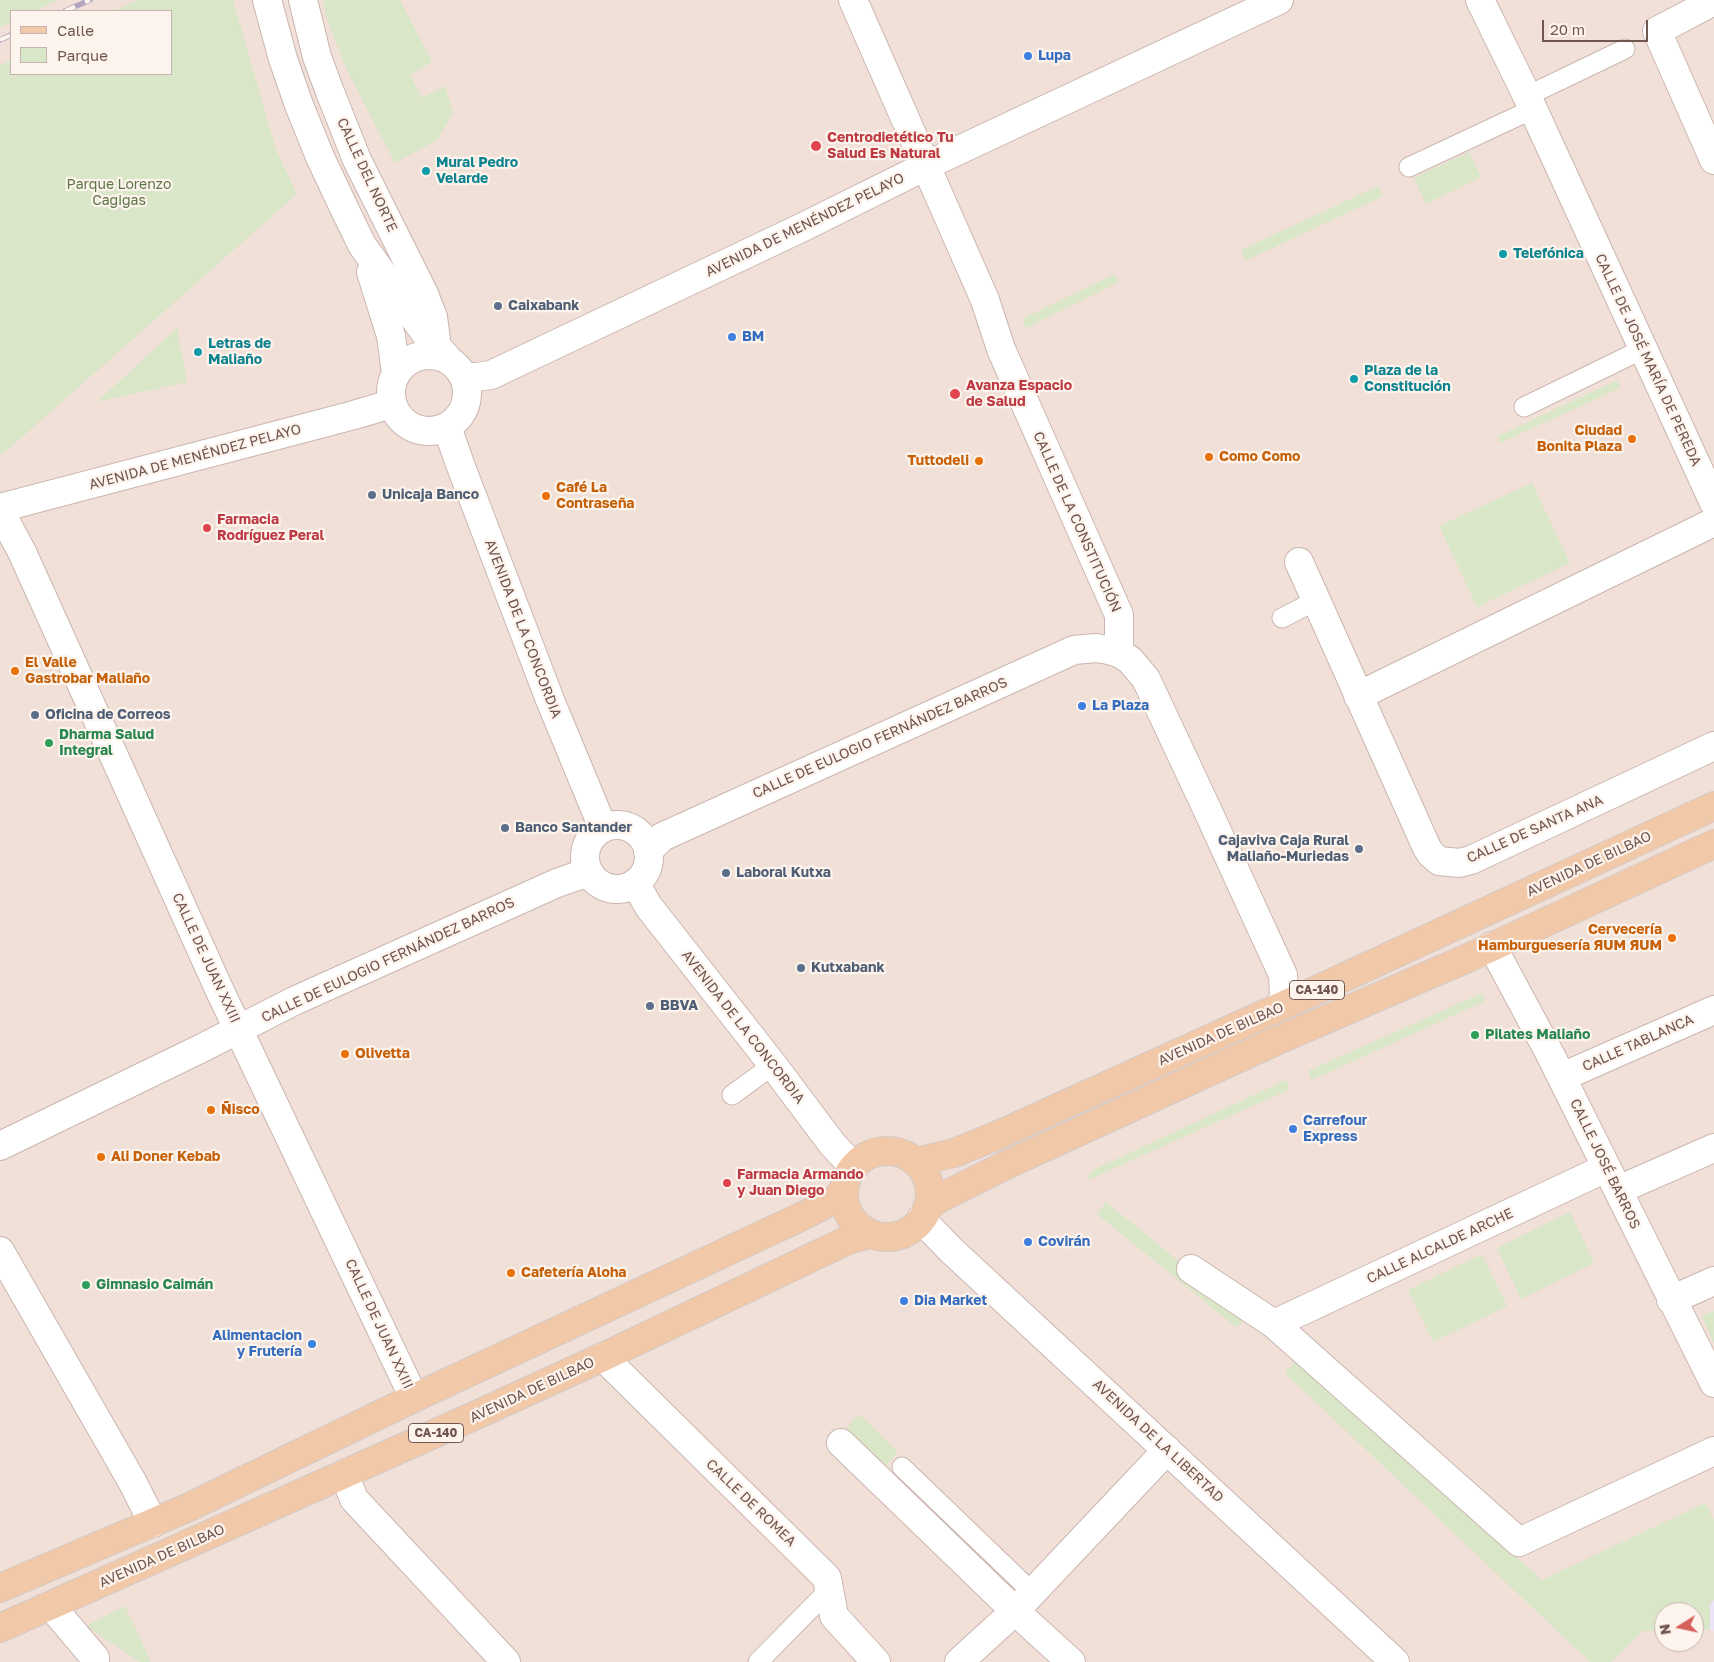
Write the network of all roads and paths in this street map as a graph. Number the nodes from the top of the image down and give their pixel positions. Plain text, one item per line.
1 (267, 0) edge
2 (303, 0) edge
3 (853, 0) edge
4 (1480, 0) edge
5 (1714, 1) edge
6 (1262, 4) edge
7 (1625, 49) dead end
8 (1530, 102) junction
9 (1714, 160) edge
10 (926, 166) junction
11 (1409, 167) dead end
12 (362, 245) junction
13 (1643, 349) junction
14 (449, 361) junction
15 (396, 373) junction
16 (390, 404) junction
17 (1524, 407) dead end
18 (447, 427) junction
19 (1707, 472) edge
20 (1714, 503) edge
21 (0, 508) edge
22 (0, 518) edge
23 (1714, 522) edge
24 (1298, 562) dead end
25 (1316, 601) junction
26 (1282, 618) dead end
27 (1119, 653) junction
28 (1358, 696) junction
29 (1714, 746) edge
30 (1714, 806) edge
31 (603, 828) junction
32 (1714, 844) edge
33 (648, 851) junction
34 (590, 874) junction
35 (635, 883) junction
36 (1492, 946) junction
37 (1280, 1008) junction
38 (1714, 1010) edge
39 (238, 1029) junction
40 (773, 1065) junction
41 (1562, 1077) junction
42 (732, 1095) dead end
43 (0, 1146) edge
44 (1714, 1148) edge
45 (915, 1162) junction
46 (849, 1178) junction
47 (1612, 1179) junction
48 (924, 1213) junction
49 (870, 1234) junction
50 (0, 1251) edge
51 (1191, 1269) dead end
52 (1714, 1281) edge
53 (1672, 1300) junction
54 (1274, 1324) junction
55 (603, 1358) junction
56 (1714, 1383) edge
57 (414, 1398) junction
58 (840, 1443) dead end
59 (1167, 1450) junction
60 (1714, 1451) edge
61 (902, 1466) dead end
62 (344, 1474) junction
63 (153, 1523) junction
64 (0, 1588) edge
65 (829, 1590) junction
66 (1023, 1602) junction
67 (51, 1606) junction
68 (0, 1628) edge
69 (95, 1662) edge
70 (506, 1662) edge
71 (758, 1662) edge
72 (876, 1662) edge
73 (959, 1662) edge
74 (1071, 1662) edge
75 (1395, 1662) edge

1 - 12 street
2 - 14 street, CALLE DEL NORTE
3 - 10 street, CALLE DE LA CONSTITUCIÓN
4 - 8 street, CALLE DE JOSÉ MARÍA DE PEREDA
5 - 9 street
6 - 10 street, AVENIDA DE MENÉNDEZ PELAYO
7 - 8 lane
8 - 11 lane
8 - 13 street, CALLE DE JOSÉ MARÍA DE PEREDA
10 - 14 street, AVENIDA DE MENÉNDEZ PELAYO
10 - 27 street, CALLE DE LA CONSTITUCIÓN
12 - 14 street
12 - 15 street
13 - 17 lane
13 - 19 street, CALLE DE JOSÉ MARÍA DE PEREDA
14 - 15 street
14 - 18 street
15 - 16 street
16 - 18 street
16 - 21 street, AVENIDA DE MENÉNDEZ PELAYO
18 - 31 street, AVENIDA DE LA CONCORDIA
19 - 20 street, CALLE DE JOSÉ MARÍA DE PEREDA
22 - 39 street, CALLE DE JUAN XXIII
23 - 28 street
24 - 25 street, CALLE DE SANTA ANA
25 - 26 lane
25 - 28 street, CALLE DE SANTA ANA
27 - 33 street, CALLE DE EULOGIO FERNÁNDEZ BARROS
27 - 37 street
28 - 29 street, CALLE DE SANTA ANA
30 - 37 main road, AVENIDA DE BILBAO / CA-140
31 - 33 street
31 - 34 street
32 - 36 main road, AVENIDA DE BILBAO / CA-140
33 - 35 street
34 - 35 street
34 - 39 street, CALLE DE EULOGIO FERNÁNDEZ BARROS
35 - 40 street, AVENIDA DE LA CONCORDIA
36 - 41 street, CALLE JOSÉ BARROS
36 - 48 main road, AVENIDA DE BILBAO / CA-140
37 - 45 main road, AVENIDA DE BILBAO / CA-140
38 - 41 street, CALLE TABLANCA
39 - 43 street, CALLE DE EULOGIO FERNÁNDEZ BARROS
39 - 57 street, CALLE DE JUAN XXIII
40 - 42 lane
40 - 46 street, AVENIDA DE LA CONCORDIA
41 - 47 street, CALLE JOSÉ BARROS
44 - 47 street, CALLE ALCALDE ARCHE
45 - 46 main road, CA-140
45 - 48 main road
46 - 49 main road
46 - 57 main road, CA-140
47 - 53 street, CALLE JOSÉ BARROS
47 - 54 street, CALLE ALCALDE ARCHE
48 - 49 main road, CA-140
48 - 59 street, AVENIDA DE LA LIBERTAD
49 - 55 main road, AVENIDA DE BILBAO / CA-140
50 - 63 street
51 - 54 street
52 - 53 street
53 - 56 street, CALLE JOSÉ BARROS
54 - 60 street
55 - 62 main road, AVENIDA DE BILBAO / CA-140
55 - 65 street, CALLE DE ROMEA
57 - 63 main road, CA-140
58 - 66 street
59 - 66 street
59 - 75 street, AVENIDA DE LA LIBERTAD
61 - 66 lane
62 - 67 main road, AVENIDA DE BILBAO / CA-140
62 - 70 street
63 - 64 main road, CA-140
65 - 71 lane
65 - 72 street, CALLE DE ROMEA
66 - 73 street
66 - 74 street
67 - 68 main road, AVENIDA DE BILBAO / CA-140
67 - 69 street

